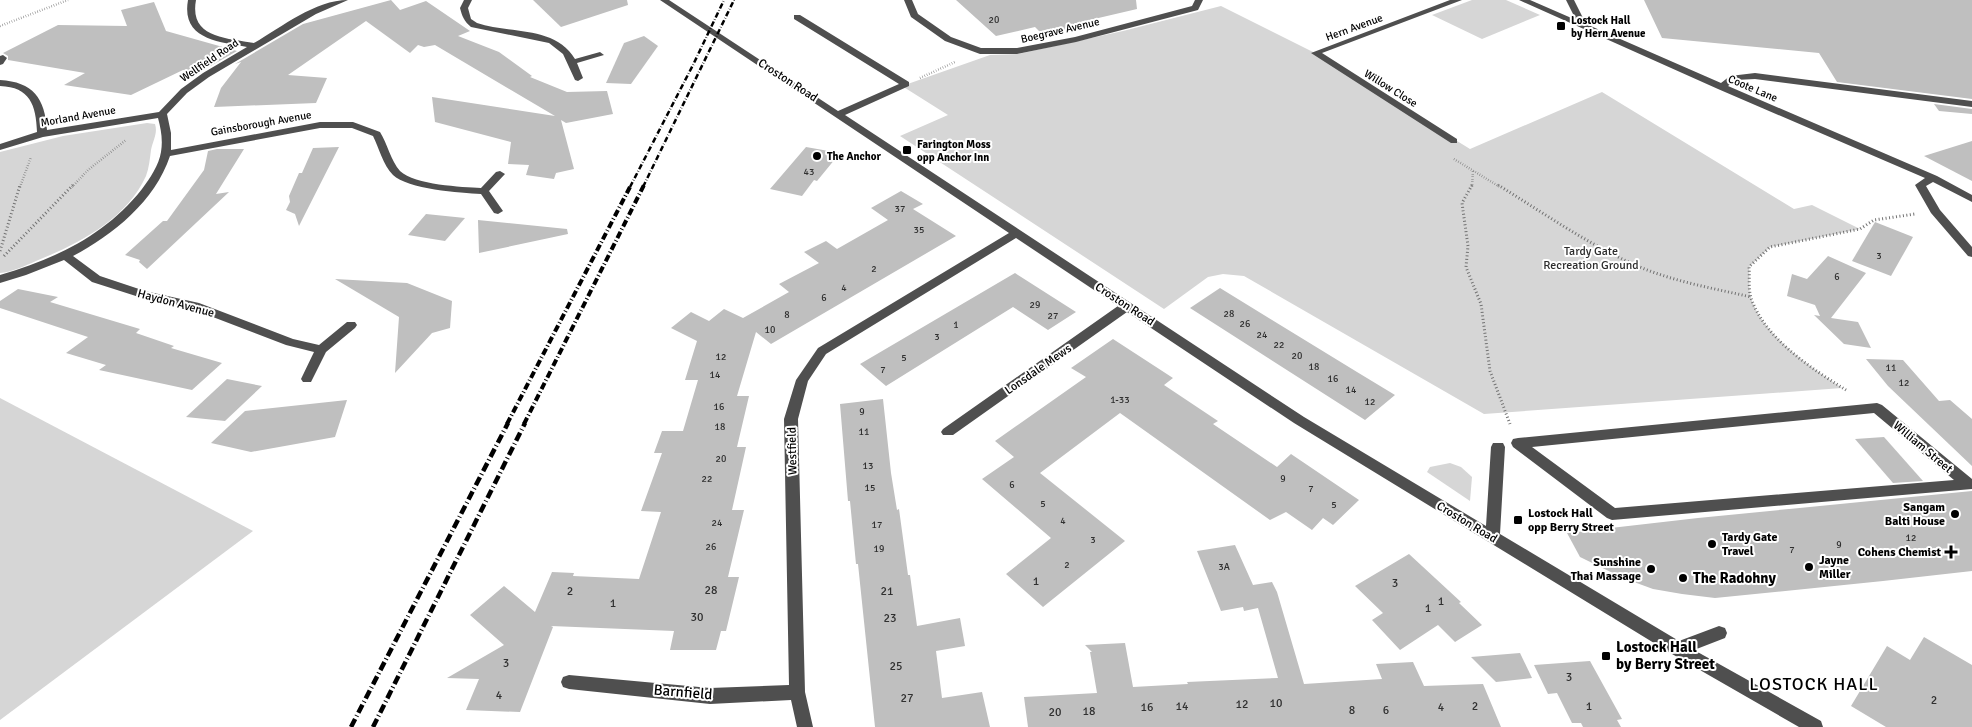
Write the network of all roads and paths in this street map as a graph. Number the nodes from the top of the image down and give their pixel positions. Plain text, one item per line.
1 (68, 0) edge
2 (192, 0) edge
3 (344, 0) edge
4 (468, 0) edge
5 (664, 0) edge
6 (908, 0) edge
7 (1199, 0) edge
8 (1458, 0) edge
9 (1523, 0) edge
10 (1570, 0) edge
11 (797, 17) dead end
12 (0, 26) edge
13 (1584, 26) junction
14 (254, 46) junction
15 (980, 51) junction
16 (1315, 53) joint
17 (600, 55) dead end
18 (572, 62) junction
19 (578, 78) dead end
20 (0, 83) edge
21 (906, 84) junction
22 (1722, 87) junction
23 (1972, 104) edge
24 (162, 114) junction
25 (839, 114) junction
26 (42, 134) junction
27 (131, 136) dead end
28 (1454, 141) joint
29 (0, 147) edge
30 (165, 154) junction
31 (1473, 170) junction
32 (500, 174) dead end
33 (1933, 178) junction
34 (484, 191) junction
35 (1972, 199) edge
36 (498, 211) dead end
37 (1935, 211) junction
38 (1017, 233) junction
39 (0, 251) edge
40 (1972, 254) edge
41 (66, 256) junction
42 (0, 260) edge
43 (0, 279) edge
44 (1751, 297) junction
45 (1127, 306) junction
46 (351, 325) dead end
47 (321, 350) junction
48 (307, 379) dead end
49 (1877, 408) junction
50 (948, 432) dead end
51 (1518, 443) junction
52 (1498, 446) dead end
53 (1970, 484) edge
54 (1493, 538) junction
55 (1719, 633) dead end
56 (1678, 649) junction
57 (568, 682) dead end
58 (797, 692) junction
59 (805, 727) edge
60 (1815, 727) edge

1 - 12 path
2 - 14 street
3 - 14 street, Wellfield Road
4 - 18 street
5 - 25 street, Croston Road
6 - 15 street, Boegrave Avenue
7 - 15 street, Boegrave Avenue
8 - 16 street, Hern Avenue
9 - 13 street, Coote Lane
10 - 13 street
11 - 21 street
13 - 22 street, Coote Lane
14 - 24 street, Wellfield Road
15 - 21 path
16 - 28 street, Willow Close
17 - 18 street
18 - 19 street
20 - 26 street
21 - 25 street
22 - 23 street
22 - 33 street, Coote Lane
24 - 26 street, Morland Avenue
24 - 30 street
25 - 38 street, Croston Road
26 - 29 street, Morland Avenue
26 - 39 path
27 - 42 path
28 - 31 path
30 - 34 street, Gainsborough Avenue
30 - 41 street
31 - 44 path
31 - 51 path
32 - 34 street
33 - 35 street, Coote Lane
33 - 37 street
34 - 36 street
37 - 40 street
37 - 44 path
38 - 45 street, Croston Road
38 - 58 street, Westfield
41 - 43 street
41 - 47 street, Haydon Avenue
44 - 49 path
45 - 50 street, Lonsdale Mews
45 - 54 street, Croston Road
46 - 47 street
47 - 48 street
49 - 51 street
49 - 53 street, William Street
51 - 53 street
52 - 54 street
54 - 56 street, Croston Road
55 - 56 street
56 - 60 street, Croston Road
57 - 58 street, Barnfield
58 - 59 street, Westfield

